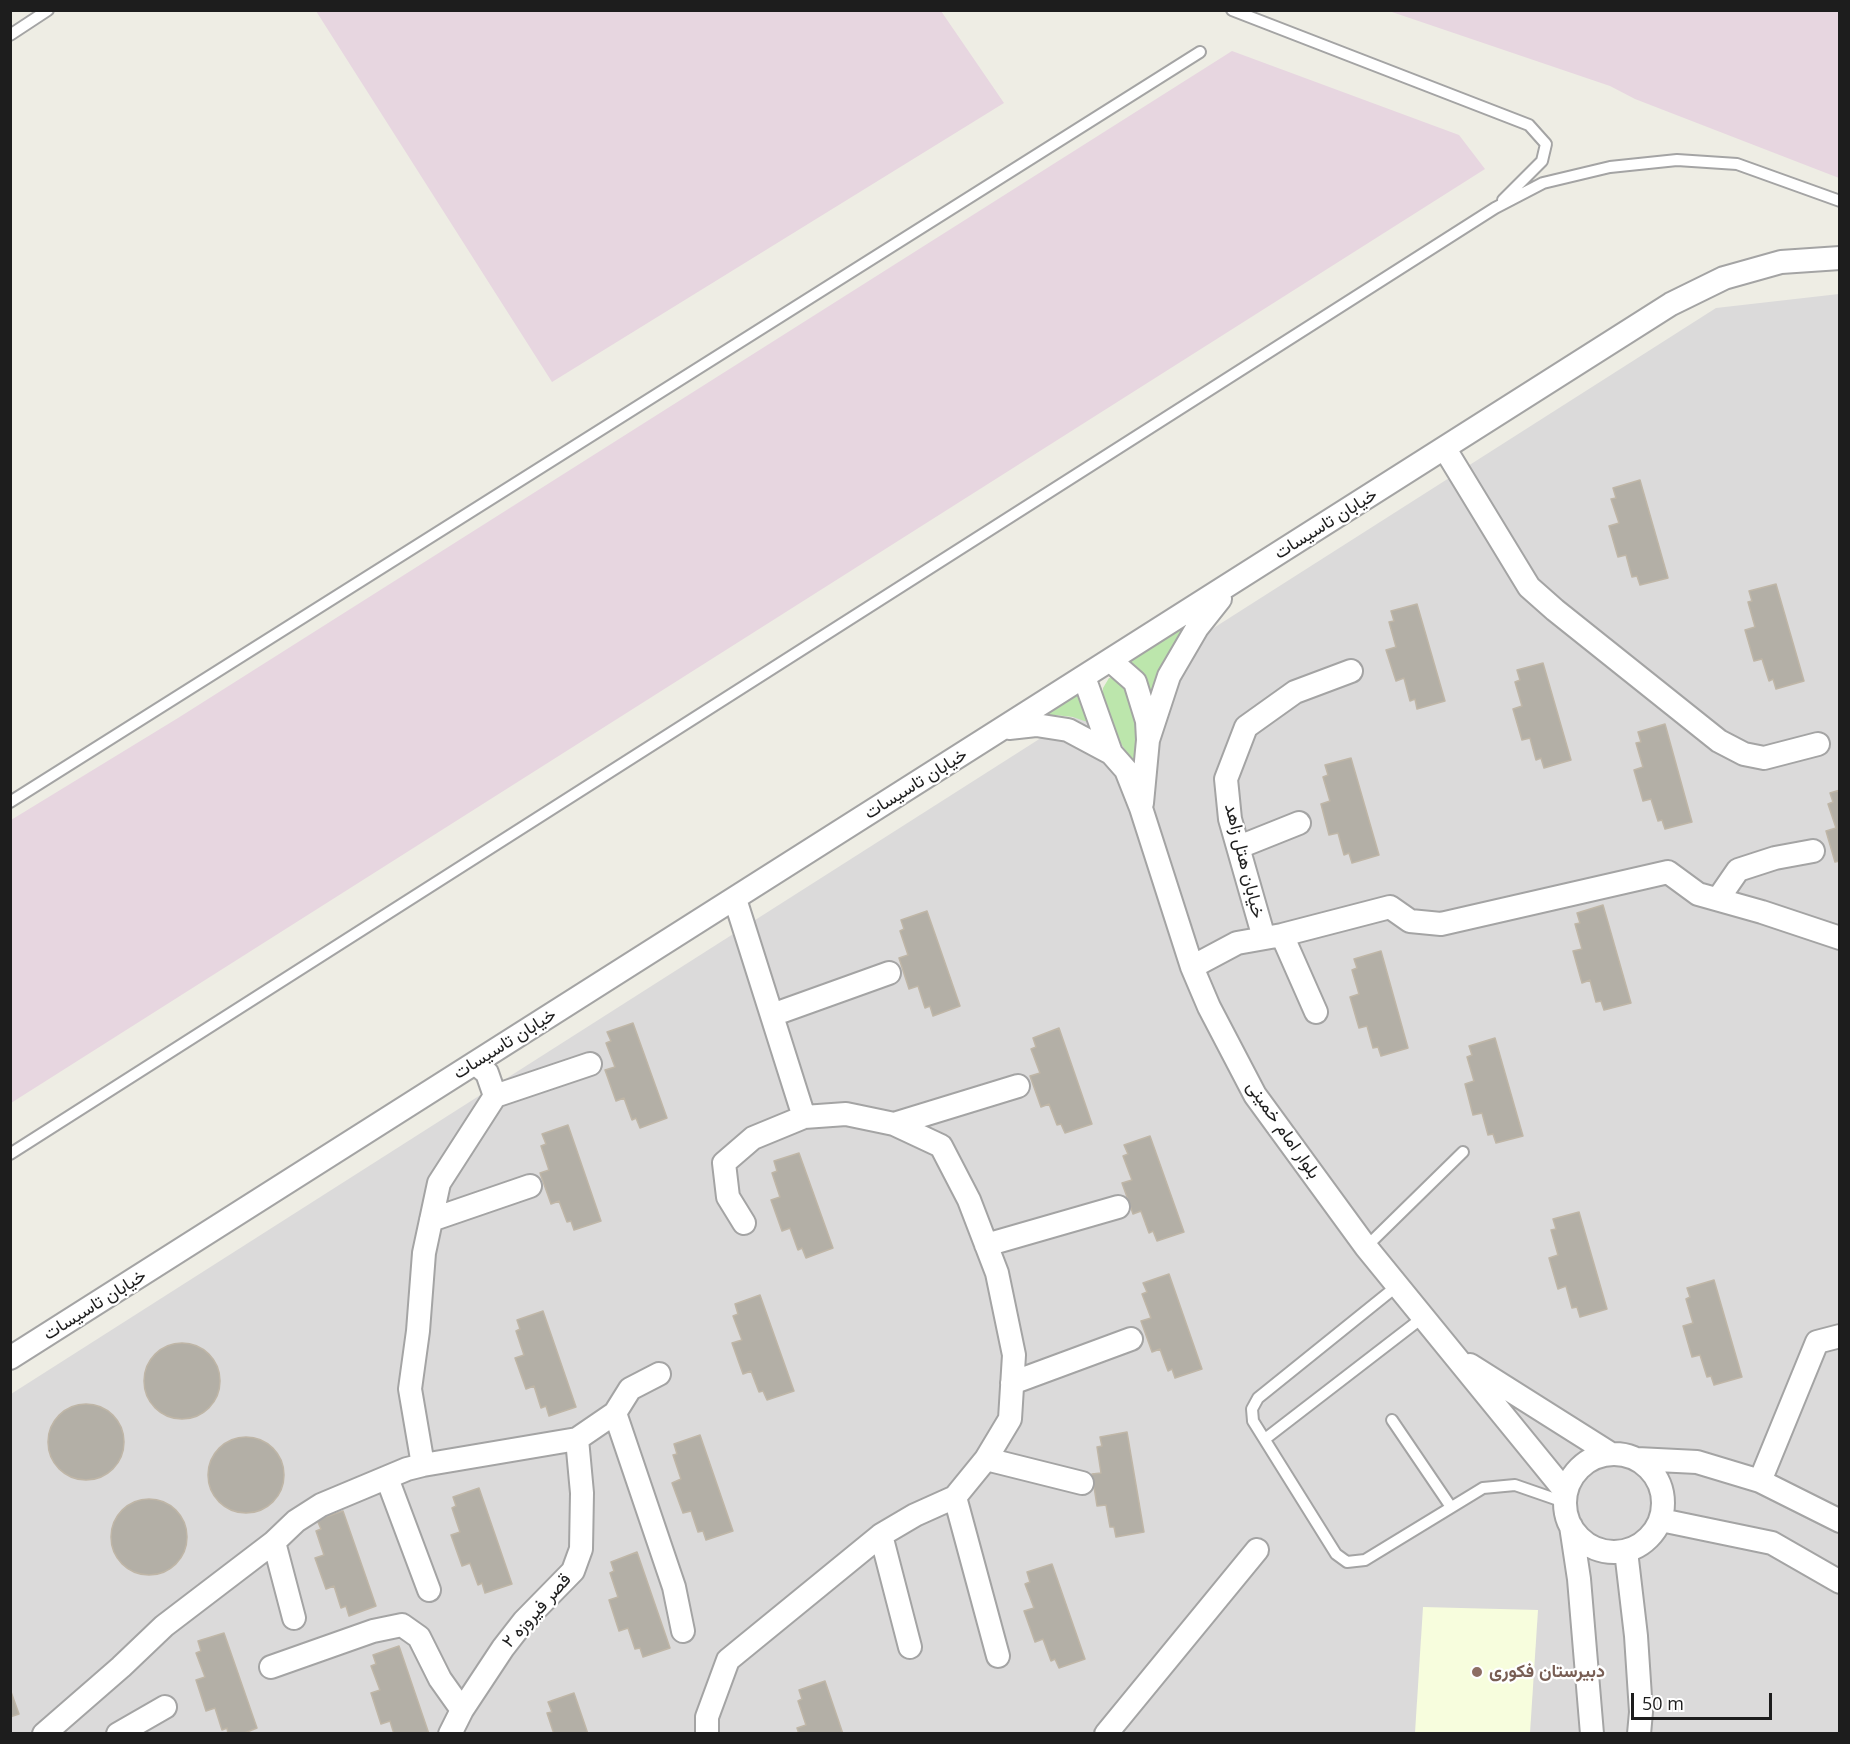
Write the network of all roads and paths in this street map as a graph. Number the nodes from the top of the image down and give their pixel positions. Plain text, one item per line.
1 (48, 10) edge
2 (1232, 10) edge
3 (10, 35) edge
4 (1200, 52) dead end
5 (1839, 201) edge
6 (1495, 208) junction
7 (1839, 258) edge
8 (1445, 449) junction
9 (1239, 579) junction
10 (1111, 661) junction
11 (1351, 671) dead end
12 (1084, 678) junction
13 (1004, 728) junction
14 (1148, 740) junction
15 (1818, 744) dead end
16 (1111, 753) junction
17 (10, 802) edge
18 (1141, 808) junction
19 (1299, 823) dead end
20 (1239, 847) junction
21 (1813, 850) dead end
22 (735, 899) junction
23 (1718, 899) junction
24 (1273, 937) junction
25 (1839, 938) edge
26 (1192, 967) junction
27 (889, 973) dead end
28 (1316, 1012) dead end
29 (772, 1015) junction
30 (475, 1063) junction
31 (590, 1064) dead end
32 (1018, 1086) dead end
33 (495, 1096) junction
34 (804, 1117) junction
35 (894, 1124) junction
36 (1463, 1152) dead end
37 (10, 1154) edge
38 (530, 1186) dead end
39 (1118, 1207) dead end
40 (431, 1220) junction
41 (744, 1223) dead end
42 (986, 1245) junction
43 (1366, 1247) junction
44 (1397, 1286) junction
45 (1422, 1318) junction
46 (1839, 1336) edge
47 (1131, 1339) dead end
48 (1454, 1354) junction
49 (10, 1358) edge
50 (658, 1374) dead end
51 (1012, 1383) junction
52 (615, 1413) junction
53 (1392, 1420) dead end
54 (577, 1439) junction
55 (1265, 1439) junction
56 (1611, 1454) junction
57 (986, 1459) junction
58 (1637, 1459) junction
59 (423, 1465) junction
60 (387, 1478) junction
61 (1760, 1481) junction
62 (1082, 1483) dead end
63 (955, 1497) junction
64 (1564, 1497) junction
65 (1451, 1508) junction
66 (1660, 1520) junction
67 (1839, 1521) edge
68 (1571, 1526) junction
69 (881, 1535) junction
70 (274, 1542) junction
71 (1257, 1550) dead end
72 (1626, 1551) junction
73 (1839, 1582) edge
74 (429, 1590) dead end
75 (294, 1618) dead end
76 (683, 1631) dead end
77 (910, 1647) dead end
78 (998, 1656) dead end
79 (272, 1667) dead end
80 (165, 1707) dead end
81 (462, 1710) junction
82 (44, 1734) edge
83 (118, 1734) edge
84 (450, 1734) edge
85 (707, 1734) edge
86 (1106, 1734) edge
87 (1592, 1734) edge
88 (1640, 1734) edge

1 - 3 lane
2 - 6 lane
4 - 17 lane
5 - 6 lane
6 - 37 lane
7 - 8 street, خیابان تاسیسات
8 - 9 street, خیابان تاسیسات
8 - 15 street
9 - 10 street, خیابان تاسیسات
9 - 14 street
10 - 12 street, خیابان تاسیسات
10 - 14 street
11 - 20 street, خیابان هتل زاهد
12 - 13 street, خیابان تاسیسات
12 - 16 street
13 - 16 street
13 - 22 street, خیابان تاسیسات
14 - 18 street
16 - 18 street, بلوار امام خمینی
18 - 26 street, بلوار امام خمینی
19 - 20 street
20 - 24 street, خیابان هتل زاهد
21 - 23 street
22 - 29 street
22 - 30 street, خیابان تاسیسات
23 - 24 street
23 - 25 street
24 - 26 street
24 - 28 street, خیابان هتل زاهد
26 - 43 street, بلوار امام خمینی
27 - 29 street
29 - 34 street
30 - 33 street
30 - 49 street, خیابان تاسیسات
31 - 33 street
32 - 35 street
33 - 40 street
34 - 35 street
34 - 41 street
35 - 42 street
36 - 43 lane
38 - 40 street
39 - 42 street
40 - 59 street
42 - 51 street
43 - 44 street, بلوار امام خمینی
44 - 45 street, بلوار امام خمینی
44 - 55 lane
45 - 48 street, بلوار امام خمینی
45 - 55 lane
46 - 61 street
47 - 51 street
48 - 56 street, بلوار امام خمینی
48 - 64 street, بلوار امام خمینی
50 - 52 street
51 - 57 street
52 - 54 street
52 - 76 street
53 - 65 lane
54 - 59 street
54 - 81 street, قصر فیروزه ۲
55 - 65 lane
56 - 58 street
56 - 64 street
57 - 62 street
57 - 63 street
58 - 61 street
58 - 66 street
59 - 60 street
60 - 70 street
60 - 74 street
61 - 67 street
63 - 69 street
63 - 78 street
64 - 65 lane
64 - 68 street
66 - 72 street
66 - 73 street
68 - 72 street
68 - 87 street
69 - 77 street
69 - 85 street
70 - 75 street
70 - 82 street
71 - 86 street
72 - 88 street
79 - 81 street
80 - 83 street
81 - 84 street, قصر فیروزه ۲

